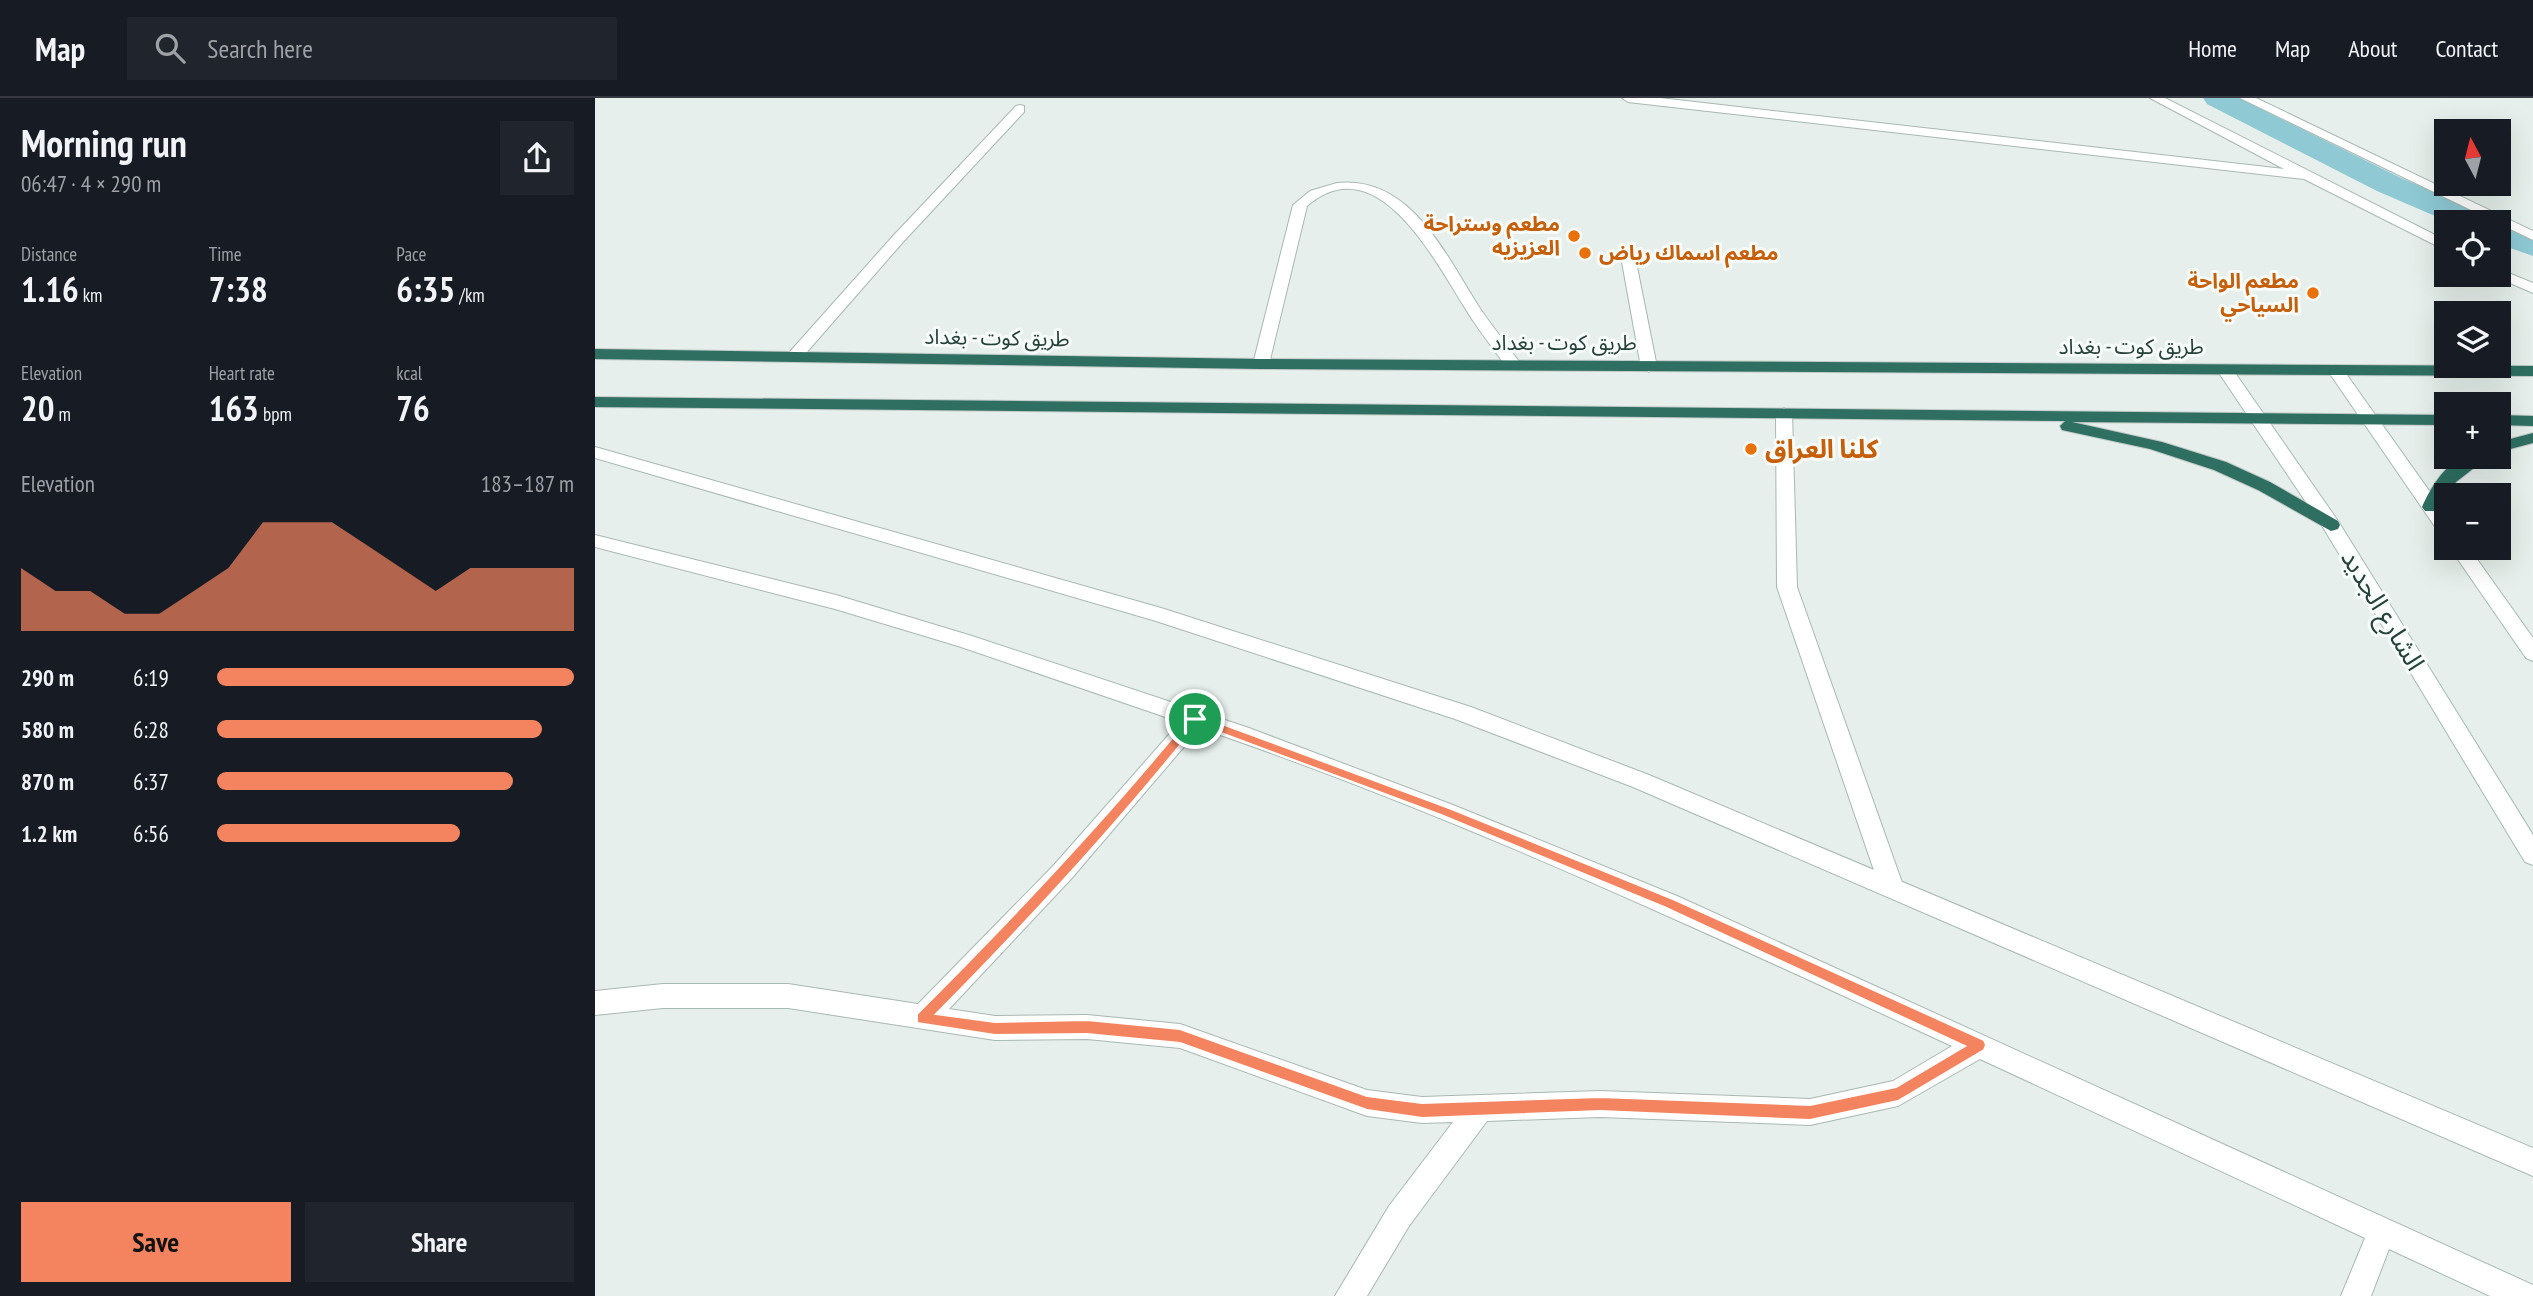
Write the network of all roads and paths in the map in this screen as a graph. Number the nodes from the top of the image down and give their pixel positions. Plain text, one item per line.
1 (1628, 98) edge
2 (2155, 98) edge
3 (2246, 98) edge
4 (1711, 103) edge
5 (1020, 109) dead end
6 (2303, 175) junction
7 (2533, 236) edge
8 (2434, 240) edge
9 (1629, 262) dead end
10 (2511, 279) edge
11 (2533, 289) edge
12 (595, 354) edge
13 (793, 358) junction
14 (1261, 364) junction
15 (1514, 366) junction
16 (1649, 367) junction
17 (2225, 370) junction
18 (2336, 371) junction
19 (2533, 371) edge
20 (595, 402) edge
21 (1784, 413) junction
22 (2011, 415) junction
23 (2255, 418) junction
24 (2369, 419) junction
25 (2434, 420) edge
26 (2511, 420) edge
27 (2533, 421) edge
28 (2533, 438) edge
29 (2511, 444) edge
30 (595, 452) edge
31 (2459, 469) edge
32 (2431, 507) junction
33 (2434, 511) edge
34 (2331, 525) junction
35 (595, 541) edge
36 (2467, 560) edge
37 (2533, 653) edge
38 (1195, 719) junction
39 (2533, 855) edge
40 (1892, 888) junction
41 (595, 1003) edge
42 (922, 1018) junction
43 (1979, 1045) junction
44 (1479, 1110) junction
45 (2533, 1162) edge
46 (2382, 1231) junction
47 (1350, 1296) edge
48 (2356, 1296) edge
49 (2523, 1296) edge

1 - 4 street
2 - 6 street
3 - 7 street
4 - 6 street
5 - 13 street
6 - 8 street
9 - 16 street
10 - 11 street
12 - 13 highway, طريق كوت - بغداد
13 - 14 highway, طريق كوت - بغداد
14 - 15 highway, طريق كوت - بغداد
14 - 15 street
15 - 16 highway, طريق كوت - بغداد
16 - 17 highway, طريق كوت - بغداد
17 - 18 highway, طريق كوت - بغداد
17 - 23 street, الشارع الجديد
18 - 19 highway, طريق كوت - بغداد
18 - 24 street
20 - 21 highway
21 - 22 highway
21 - 40 street
22 - 23 highway
22 - 34 highway
23 - 24 highway
23 - 34 street, الشارع الجديد
24 - 25 highway
24 - 32 street
26 - 27 highway
28 - 29 highway
30 - 40 street
31 - 32 highway
32 - 33 street
34 - 39 street, الشارع الجديد
35 - 38 street
36 - 37 street
38 - 42 street
38 - 43 street
40 - 45 street
41 - 42 street
42 - 44 street
43 - 44 street
43 - 46 street
44 - 47 street
46 - 48 street
46 - 49 street

